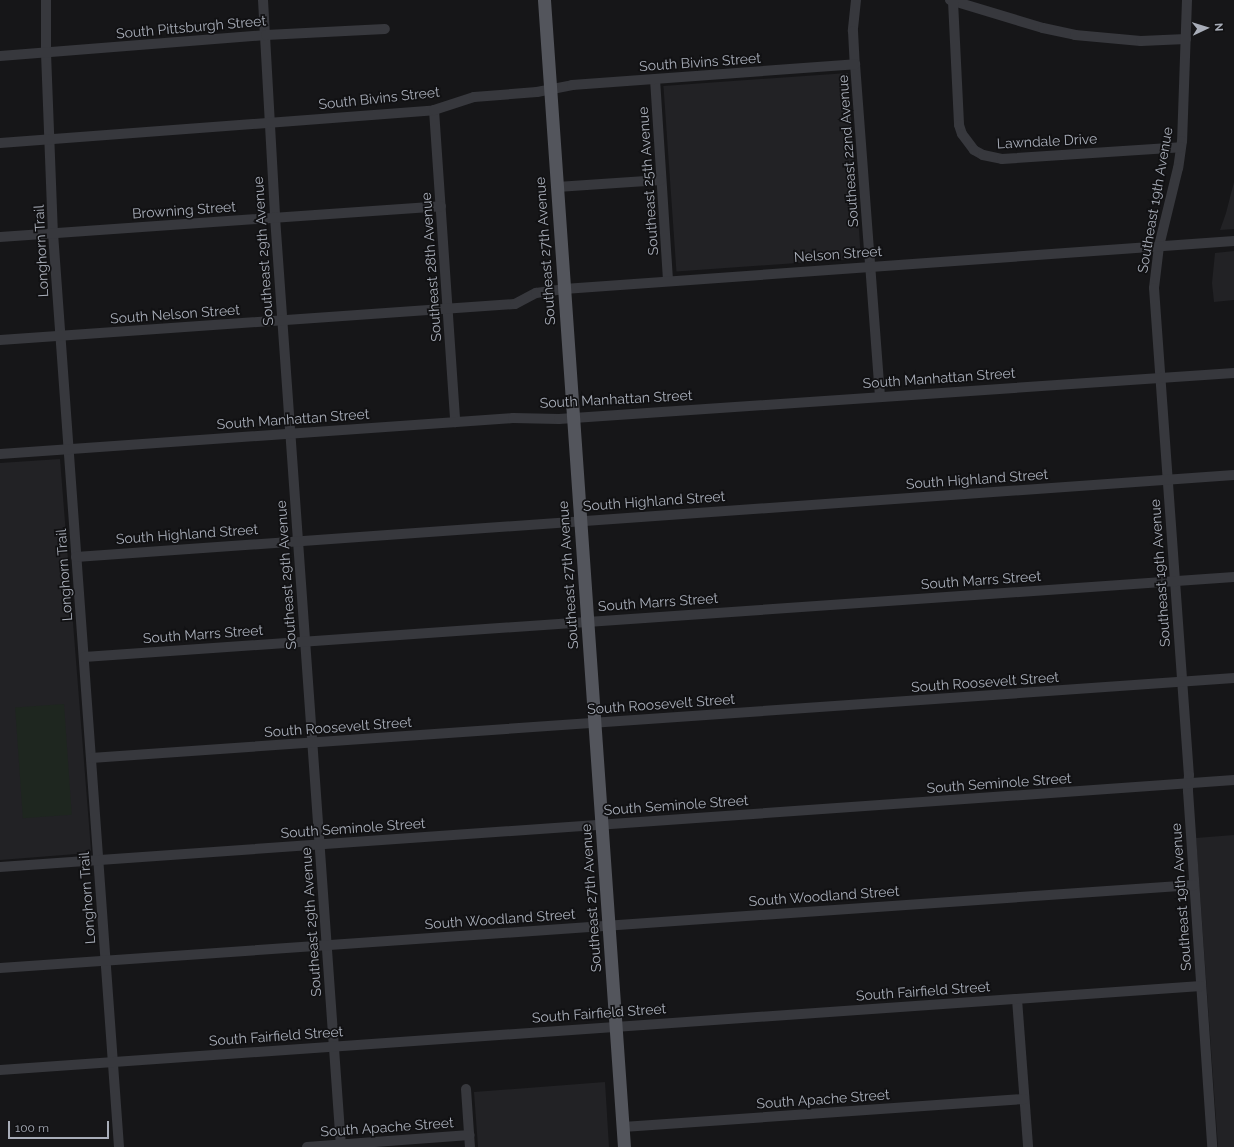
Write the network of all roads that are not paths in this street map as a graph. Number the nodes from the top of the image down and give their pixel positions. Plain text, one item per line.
1 (46, 0) edge
2 (263, 0) edge
3 (544, 0) edge
4 (856, 0) edge
5 (1187, 0) edge
6 (952, 1) edge
7 (385, 29) dead end
8 (266, 35) junction
9 (1186, 39) junction
10 (46, 53) junction
11 (0, 56) edge
12 (855, 64) junction
13 (655, 79) junction
14 (550, 89) junction
15 (434, 110) junction
16 (269, 122) junction
17 (50, 139) junction
18 (0, 142) edge
19 (1181, 147) junction
20 (661, 180) junction
21 (557, 187) junction
22 (441, 206) junction
23 (275, 217) junction
24 (53, 233) junction
25 (0, 237) edge
26 (1234, 240) edge
27 (1159, 246) junction
28 (871, 266) junction
29 (668, 281) junction
30 (564, 289) junction
31 (448, 308) junction
32 (282, 320) junction
33 (61, 336) junction
34 (0, 340) edge
35 (1234, 373) edge
36 (1160, 378) junction
37 (880, 396) junction
38 (573, 418) junction
39 (455, 422) junction
40 (290, 434) junction
41 (69, 449) junction
42 (0, 454) edge
43 (1234, 475) edge
44 (1168, 480) junction
45 (580, 520) junction
46 (298, 540) junction
47 (76, 557) junction
48 (1234, 577) edge
49 (1175, 581) junction
50 (587, 621) junction
51 (305, 641) junction
52 (84, 657) junction
53 (1234, 678) edge
54 (1182, 682) junction
55 (595, 722) junction
56 (312, 743) junction
57 (91, 758) junction
58 (1234, 780) edge
59 (1188, 783) junction
60 (602, 824) junction
61 (320, 844) junction
62 (98, 860) junction
63 (0, 867) edge
64 (1194, 885) junction
65 (609, 925) junction
66 (327, 945) junction
67 (105, 961) junction
68 (0, 968) edge
69 (1201, 986) junction
70 (1017, 999) junction
71 (616, 1026) junction
72 (334, 1046) junction
73 (113, 1062) junction
74 (0, 1070) edge
75 (466, 1089) dead end
76 (1024, 1099) junction
77 (623, 1127) junction
78 (470, 1135) junction
79 (341, 1146) edge
80 (119, 1147) edge
81 (307, 1147) edge
82 (470, 1147) edge
83 (624, 1147) edge
84 (1028, 1147) edge
85 (1212, 1147) edge

1 - 10 street, Longhorn Trail
2 - 8 street, Southeast 29th Avenue
3 - 14 main road, Southeast 27th Avenue
4 - 12 street, Southeast 22nd Avenue
5 - 9 street, Southeast 19th Avenue
6 - 9 street
6 - 19 street, Lawndale Drive
7 - 8 street, South Pittsburgh Street
8 - 10 street, South Pittsburgh Street
8 - 16 street, Southeast 29th Avenue
9 - 19 street, Southeast 19th Avenue
10 - 11 street, South Pittsburgh Street
10 - 17 street, Longhorn Trail
12 - 13 street, South Bivins Street
12 - 28 street, Southeast 22nd Avenue
13 - 14 street, South Bivins Street
13 - 20 street, Southeast 25th Avenue
14 - 15 street, South Bivins Street
14 - 21 main road, Southeast 27th Avenue
15 - 16 street, South Bivins Street
15 - 22 street, Southeast 28th Avenue
16 - 17 street, South Bivins Street
16 - 23 street, Southeast 29th Avenue
17 - 18 street, South Bivins Street
17 - 24 street, Longhorn Trail
19 - 27 street, Southeast 19th Avenue
20 - 21 street
20 - 29 street, Southeast 25th Avenue
21 - 30 main road, Southeast 27th Avenue
22 - 23 street, Browning Street
22 - 31 street, Southeast 28th Avenue
23 - 24 street, Browning Street
23 - 32 street, Southeast 29th Avenue
24 - 25 street, Browning Street
24 - 33 street, Longhorn Trail
26 - 27 street, Nelson Street
27 - 28 street, Nelson Street
27 - 36 street, Southeast 19th Avenue
28 - 29 street, Nelson Street
28 - 37 street, Southeast 22nd Avenue
29 - 30 street, Nelson Street
30 - 31 street, Nelson Street
30 - 38 main road, Southeast 27th Avenue
31 - 32 street, South Nelson Street
31 - 39 street, Southeast 28th Avenue
32 - 33 street, South Nelson Street
32 - 40 street, Southeast 29th Avenue
33 - 34 street, South Nelson Street
33 - 41 street, Longhorn Trail
35 - 36 street, South Manhattan Street
36 - 37 street, South Manhattan Street
36 - 44 street, Southeast 19th Avenue
37 - 38 street, South Manhattan Street
38 - 39 street, South Manhattan Street
38 - 45 main road, Southeast 27th Avenue
39 - 40 street, South Manhattan Street
40 - 41 street, South Manhattan Street
40 - 46 street, Southeast 29th Avenue
41 - 42 street, South Manhattan Street
41 - 47 street, Longhorn Trail
43 - 44 street, South Highland Street
44 - 45 street, South Highland Street
44 - 49 street, Southeast 19th Avenue
45 - 46 street, South Highland Street
45 - 50 main road, Southeast 27th Avenue
46 - 47 street, South Highland Street
46 - 51 street, Southeast 29th Avenue
47 - 52 street, Longhorn Trail
48 - 49 street, South Marrs Street
49 - 50 street, South Marrs Street
49 - 54 street, Southeast 19th Avenue
50 - 51 street, South Marrs Street
50 - 55 main road, Southeast 27th Avenue
51 - 52 street, South Marrs Street
51 - 56 street, Southeast 29th Avenue
52 - 57 street, Longhorn Trail
53 - 54 street, South Roosevelt Street
54 - 55 street, South Roosevelt Street
54 - 59 street, Southeast 19th Avenue
55 - 56 street, South Roosevelt Street
55 - 60 main road, Southeast 27th Avenue
56 - 57 street, South Roosevelt Street
56 - 61 street, Southeast 29th Avenue
57 - 62 street, Longhorn Trail
58 - 59 street, South Seminole Street
59 - 60 street, South Seminole Street
59 - 64 street, Southeast 19th Avenue
60 - 61 street, South Seminole Street
60 - 65 main road, Southeast 27th Avenue
61 - 62 street, South Seminole Street
61 - 66 street, Southeast 29th Avenue
62 - 63 street, South Seminole Street
62 - 67 street, Longhorn Trail
64 - 65 street, South Woodland Street
64 - 69 street, Southeast 19th Avenue
65 - 66 street, South Woodland Street
65 - 71 main road, Southeast 27th Avenue
66 - 67 street, South Woodland Street
66 - 72 street, Southeast 29th Avenue
67 - 68 street, South Woodland Street
67 - 73 street, Longhorn Trail
69 - 70 street, South Fairfield Street
69 - 85 street, Southeast 19th Avenue
70 - 71 street, South Fairfield Street
70 - 76 street
71 - 72 street, South Fairfield Street
71 - 77 main road, Southeast 27th Avenue
72 - 73 street, South Fairfield Street
72 - 79 street, Southeast 29th Avenue
73 - 74 street, South Fairfield Street
73 - 80 street, Longhorn Trail
75 - 78 street
76 - 77 street, South Apache Street
76 - 84 street
77 - 83 main road, Southeast 27th Avenue
78 - 79 street, South Apache Street
78 - 82 street
79 - 81 street, South Apache Street

